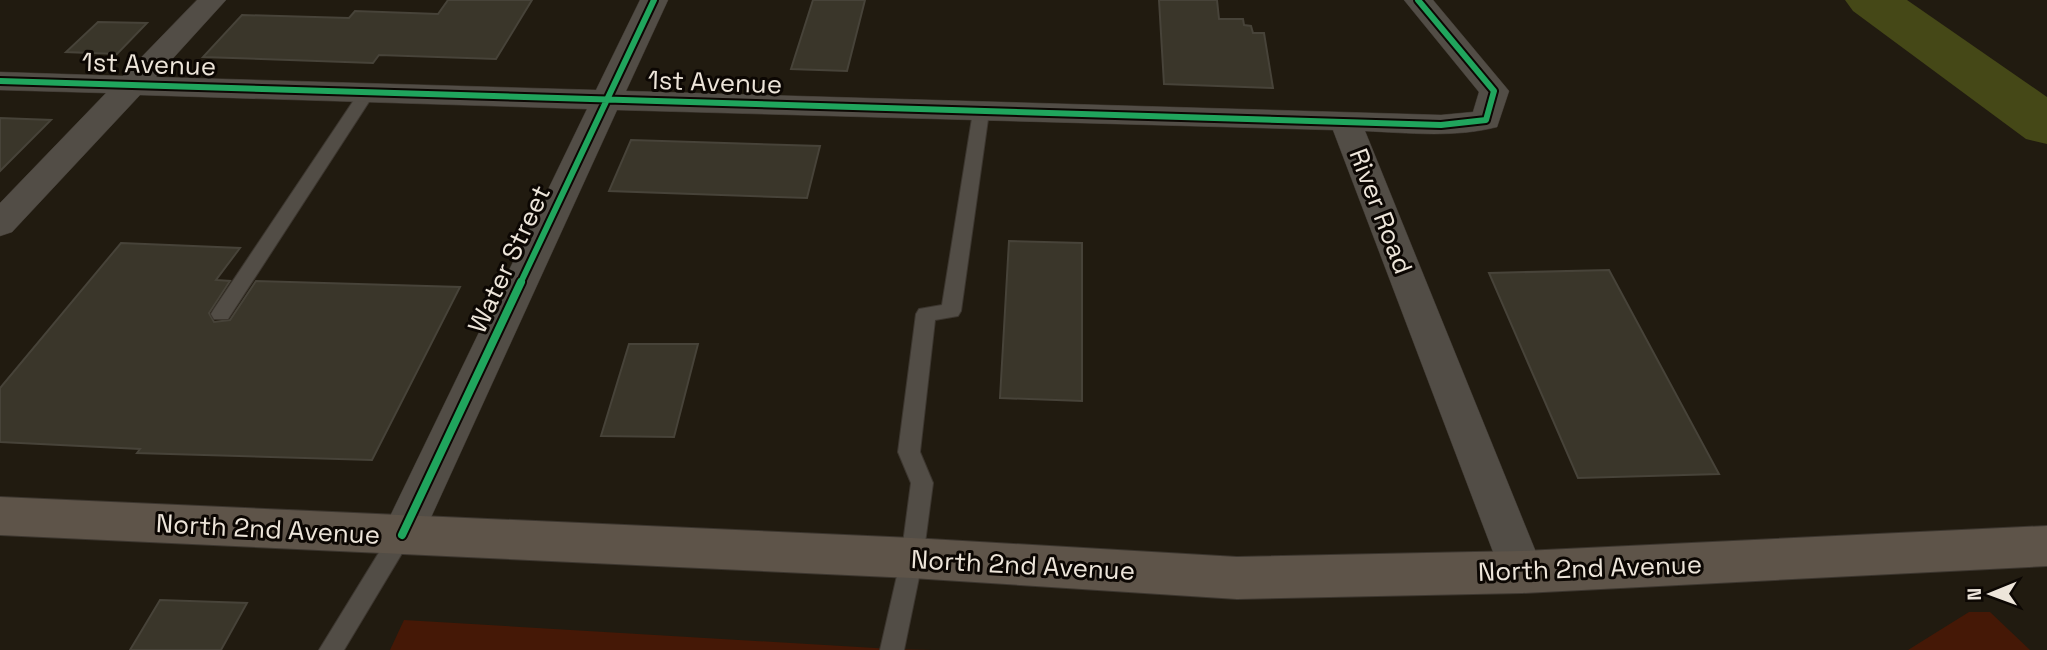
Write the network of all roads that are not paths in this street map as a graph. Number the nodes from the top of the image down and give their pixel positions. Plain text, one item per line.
1 (212, 0) edge
2 (654, 0) edge
3 (1418, 0) edge
4 (0, 81) edge
5 (131, 84) junction
6 (368, 91) junction
7 (607, 100) junction
8 (981, 112) junction
9 (1345, 120) junction
10 (0, 225) edge
11 (221, 314) dead end
12 (0, 516) edge
13 (402, 535) junction
14 (2047, 546) edge
15 (912, 558) junction
16 (1521, 572) junction
17 (331, 650) edge
18 (892, 650) edge

1 - 5 street
2 - 7 street, Water Street
3 - 9 street, River Road
4 - 5 street, 1st Avenue
5 - 6 street, 1st Avenue
5 - 10 street
6 - 7 street, 1st Avenue
6 - 11 lane
7 - 8 street, 1st Avenue
7 - 13 street, Water Street
8 - 9 street, 1st Avenue
8 - 15 lane
9 - 16 street, River Road
12 - 13 main road, North 2nd Avenue
13 - 15 main road, North 2nd Avenue
13 - 17 lane
14 - 16 main road, North 2nd Avenue
15 - 16 main road, North 2nd Avenue
15 - 18 lane

